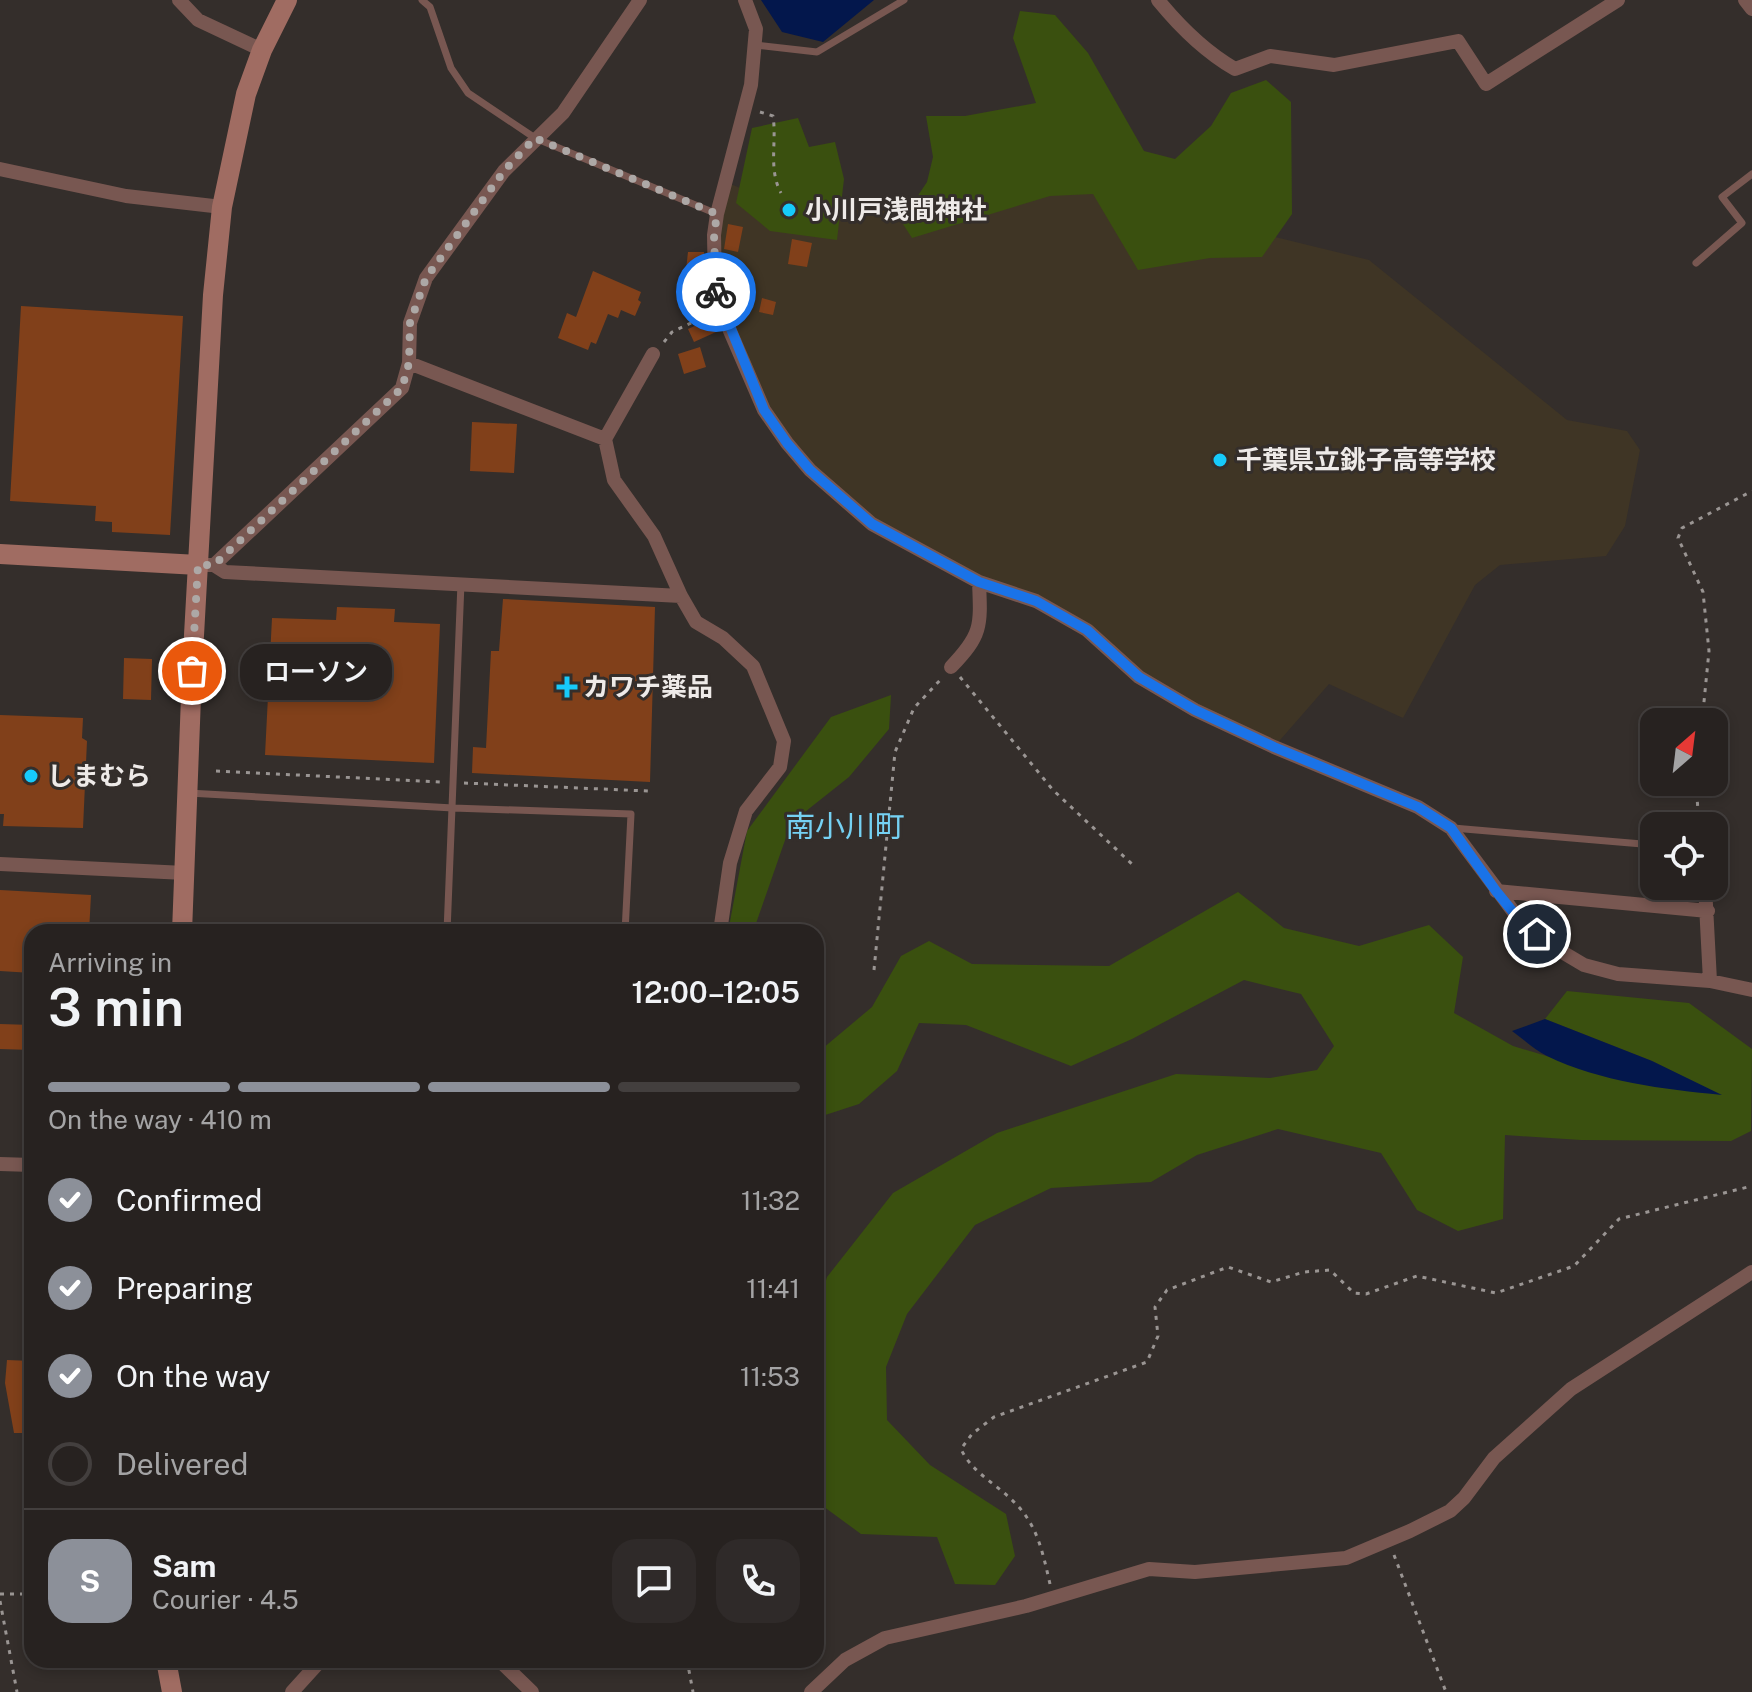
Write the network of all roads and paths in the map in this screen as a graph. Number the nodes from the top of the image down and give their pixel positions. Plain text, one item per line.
1 (179, 0) edge
2 (287, 0) edge
3 (422, 0) edge
4 (640, 0) edge
5 (745, 0) edge
6 (904, 0) edge
7 (1158, 0) edge
8 (1618, 0) edge
9 (1745, 0) edge
10 (1752, 9) edge
11 (756, 45) junction
12 (262, 50) junction
13 (773, 116) dead end
14 (535, 138) junction
15 (0, 169) edge
16 (1752, 174) edge
17 (781, 193) dead end
18 (222, 207) junction
19 (717, 214) junction
20 (1696, 263) dead end
21 (721, 309) junction
22 (653, 354) joint
23 (409, 363) junction
24 (605, 439) junction
25 (1752, 491) edge
26 (0, 554) edge
27 (206, 565) junction
28 (461, 582) junction
29 (979, 582) junction
30 (681, 596) junction
31 (951, 667) junction
32 (1703, 708) edge
33 (216, 771) dead end
34 (454, 782) junction
35 (648, 791) dead end
36 (188, 793) junction
37 (453, 808) junction
38 (1451, 828) junction
39 (1640, 844) edge
40 (0, 864) edge
41 (1133, 865) dead end
42 (185, 873) junction
43 (1496, 891) junction
44 (1707, 900) edge
45 (1708, 911) junction
46 (182, 924) edge
47 (447, 924) edge
48 (625, 924) edge
49 (721, 924) edge
50 (874, 970) dead end
51 (1710, 981) junction
52 (1752, 990) edge
53 (0, 1164) edge
54 (24, 1165) edge
55 (1752, 1186) edge
56 (1752, 1272) edge
57 (1389, 1541) junction
58 (0, 1594) edge
59 (24, 1594) edge
60 (1053, 1598) junction
61 (0, 1601) edge
62 (168, 1668) edge
63 (314, 1668) edge
64 (507, 1668) edge
65 (688, 1668) edge
66 (17, 1692) edge
67 (172, 1692) edge
68 (292, 1692) edge
69 (532, 1692) edge
70 (693, 1692) edge
71 (811, 1692) edge
72 (1446, 1692) edge

1 - 12 street
2 - 12 street
3 - 14 lane
4 - 14 street
5 - 11 street
6 - 11 lane
7 - 8 street
9 - 10 street
11 - 19 street
12 - 18 street
13 - 17 path
14 - 19 lane
14 - 23 street
15 - 18 street
16 - 20 lane
18 - 27 street
19 - 21 street
21 - 22 path
21 - 29 street
22 - 24 street
23 - 24 street
23 - 27 street
24 - 30 street
25 - 32 path
26 - 27 street
27 - 28 street
27 - 36 street
28 - 30 street
28 - 34 lane
29 - 31 street
29 - 38 street
30 - 49 street
31 - 41 path
31 - 50 path
33 - 34 path
34 - 35 path
34 - 37 lane
36 - 37 lane
36 - 42 street
37 - 47 lane
37 - 48 lane
38 - 39 lane
38 - 43 street
40 - 42 street
42 - 46 street
43 - 45 street
43 - 51 street
44 - 45 street
45 - 51 street
51 - 52 street
53 - 54 street
55 - 60 path
56 - 57 street
57 - 60 street
57 - 72 path
58 - 59 path
60 - 71 street
61 - 66 path
62 - 67 street
63 - 68 street
64 - 69 street
65 - 70 path

